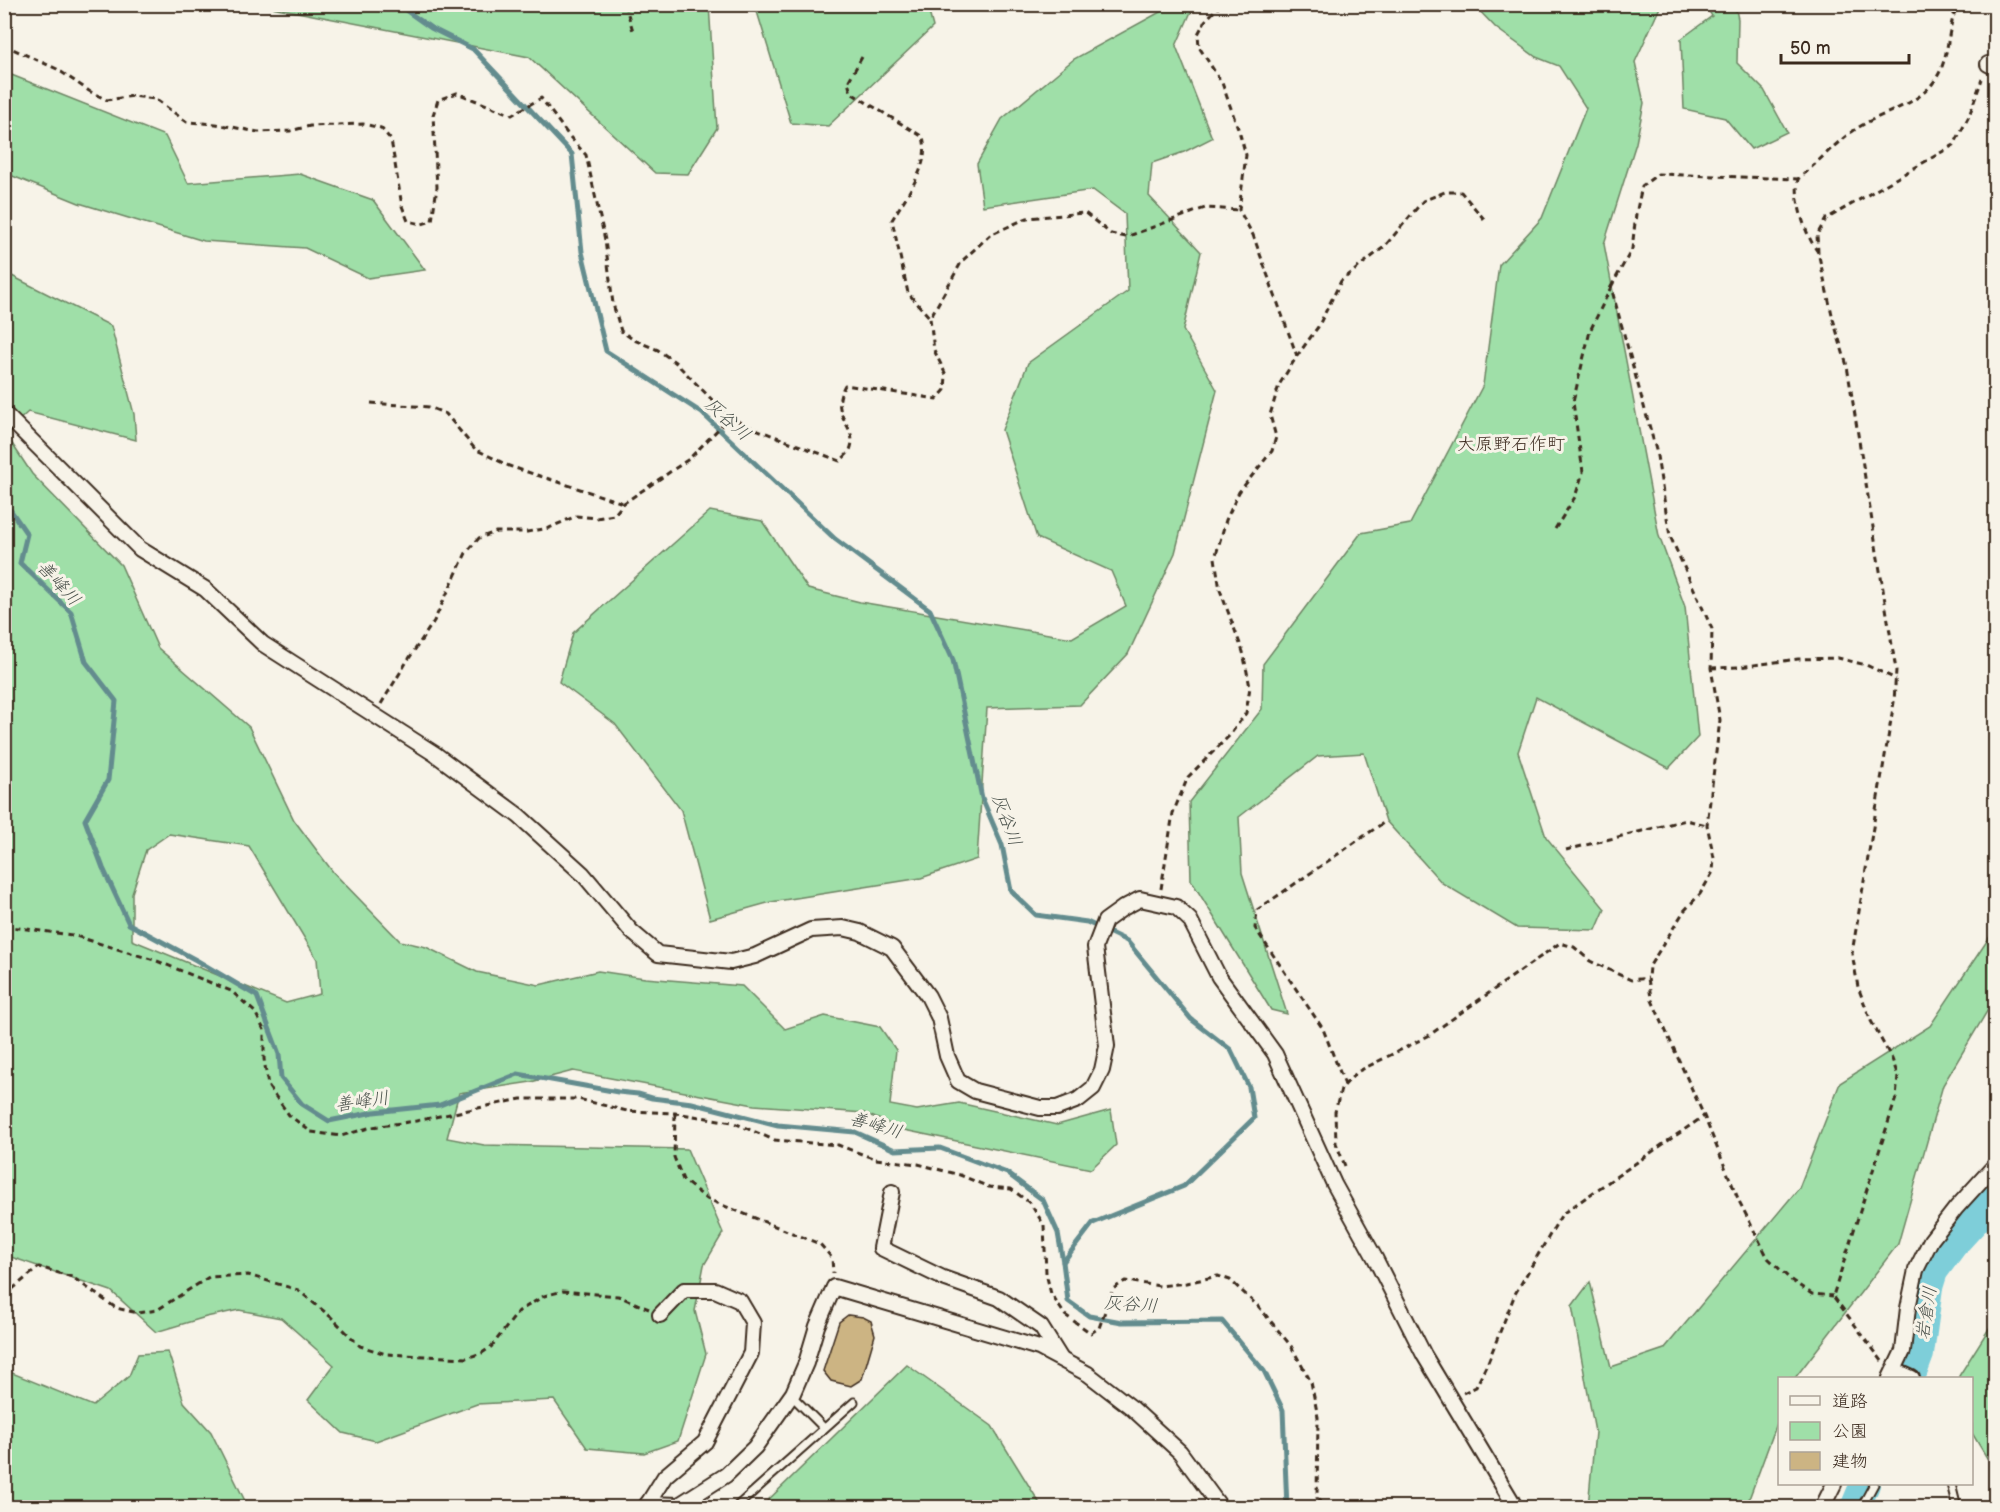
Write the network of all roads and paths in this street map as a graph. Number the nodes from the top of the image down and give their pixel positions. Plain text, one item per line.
1 (625, 4) edge
2 (1093, 4) edge
3 (1119, 4) edge
4 (1221, 4) edge
5 (1959, 4) edge
6 (633, 31) dead end
7 (4, 45) edge
8 (862, 57) dead end
9 (1991, 66) edge
10 (1798, 179) junction
11 (1239, 210) junction
12 (1484, 219) dead end
13 (1818, 252) junction
14 (1611, 287) junction
15 (930, 318) junction
16 (1297, 356) junction
17 (371, 402) dead end
18 (4, 413) edge
19 (730, 417) junction
20 (624, 503) junction
21 (1555, 529) dead end
22 (1711, 668) junction
23 (1896, 679) junction
24 (376, 714) junction
25 (1386, 821) dead end
26 (1707, 825) junction
27 (1566, 850) dead end
28 (1159, 903) junction
29 (4, 926) edge
30 (1648, 978) junction
31 (1345, 1084) junction
32 (675, 1113) junction
33 (1704, 1116) junction
34 (1995, 1164) edge
35 (1346, 1172) dead end
36 (892, 1192) dead end
37 (834, 1287) junction
38 (4, 1296) edge
39 (1833, 1296) junction
40 (660, 1316) joint
41 (1062, 1360) junction
42 (1899, 1375) edge
43 (791, 1395) junction
44 (1451, 1400) junction
45 (854, 1402) dead end
46 (824, 1428) junction
47 (1833, 1485) edge
48 (1873, 1485) edge
49 (1951, 1485) edge
50 (646, 1506) edge
51 (1513, 1507) edge
52 (735, 1508) edge
53 (1221, 1508) edge
54 (1327, 1508) edge
55 (1821, 1508) edge
56 (1861, 1508) edge
57 (1957, 1508) edge

1 - 6 path
2 - 3 path
4 - 11 path
5 - 10 path
7 - 19 path
8 - 15 path
9 - 13 path
10 - 13 path
10 - 14 path
11 - 15 path
11 - 16 path
12 - 16 path
13 - 23 path
14 - 21 path
14 - 22 path
15 - 19 path
16 - 28 path
17 - 20 path
18 - 24 street
19 - 20 path
20 - 24 path
22 - 23 path
22 - 26 path
23 - 39 path
24 - 28 street
25 - 31 path
26 - 27 path
26 - 30 path
28 - 44 street
29 - 32 path
30 - 31 path
30 - 33 path
31 - 35 path
32 - 37 path
32 - 54 path
33 - 39 path
33 - 44 path
34 - 42 street
36 - 41 street
37 - 41 street
37 - 43 street
38 - 40 path
39 - 42 path
40 - 50 street
41 - 53 street
43 - 46 lane
43 - 50 street
44 - 51 street
45 - 46 lane
46 - 52 lane
47 - 55 street
48 - 56 lane
49 - 57 lane

